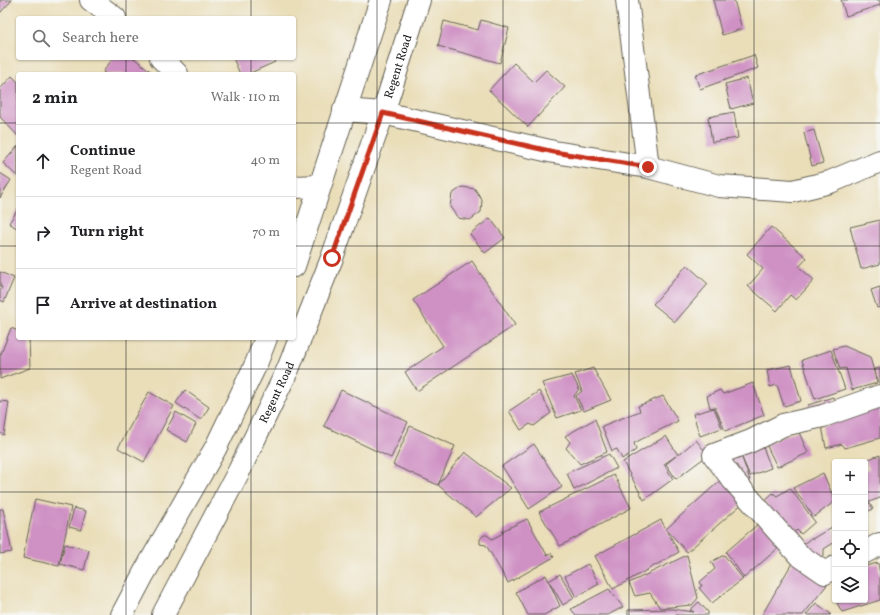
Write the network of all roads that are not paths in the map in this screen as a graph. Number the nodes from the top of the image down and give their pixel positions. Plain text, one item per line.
1 (91, 0) edge
2 (381, 0) edge
3 (419, 0) edge
4 (627, 0) edge
5 (112, 16) edge
6 (163, 60) edge
7 (175, 72) edge
8 (344, 110) junction
9 (383, 113) junction
10 (880, 160) edge
11 (648, 167) junction
12 (320, 186) junction
13 (296, 187) edge
14 (296, 260) edge
15 (265, 340) edge
16 (880, 396) edge
17 (880, 544) edge
18 (868, 550) edge
19 (832, 570) edge
20 (122, 615) edge
21 (163, 615) edge

1 - 5 main road
2 - 8 main road
3 - 9 main road, Regent Road
4 - 11 main road
6 - 7 main road
8 - 9 main road
8 - 12 main road
9 - 11 main road
9 - 21 main road, Regent Road
10 - 11 main road
12 - 13 main road
12 - 14 main road
15 - 20 main road
16 - 19 main road
17 - 18 main road

